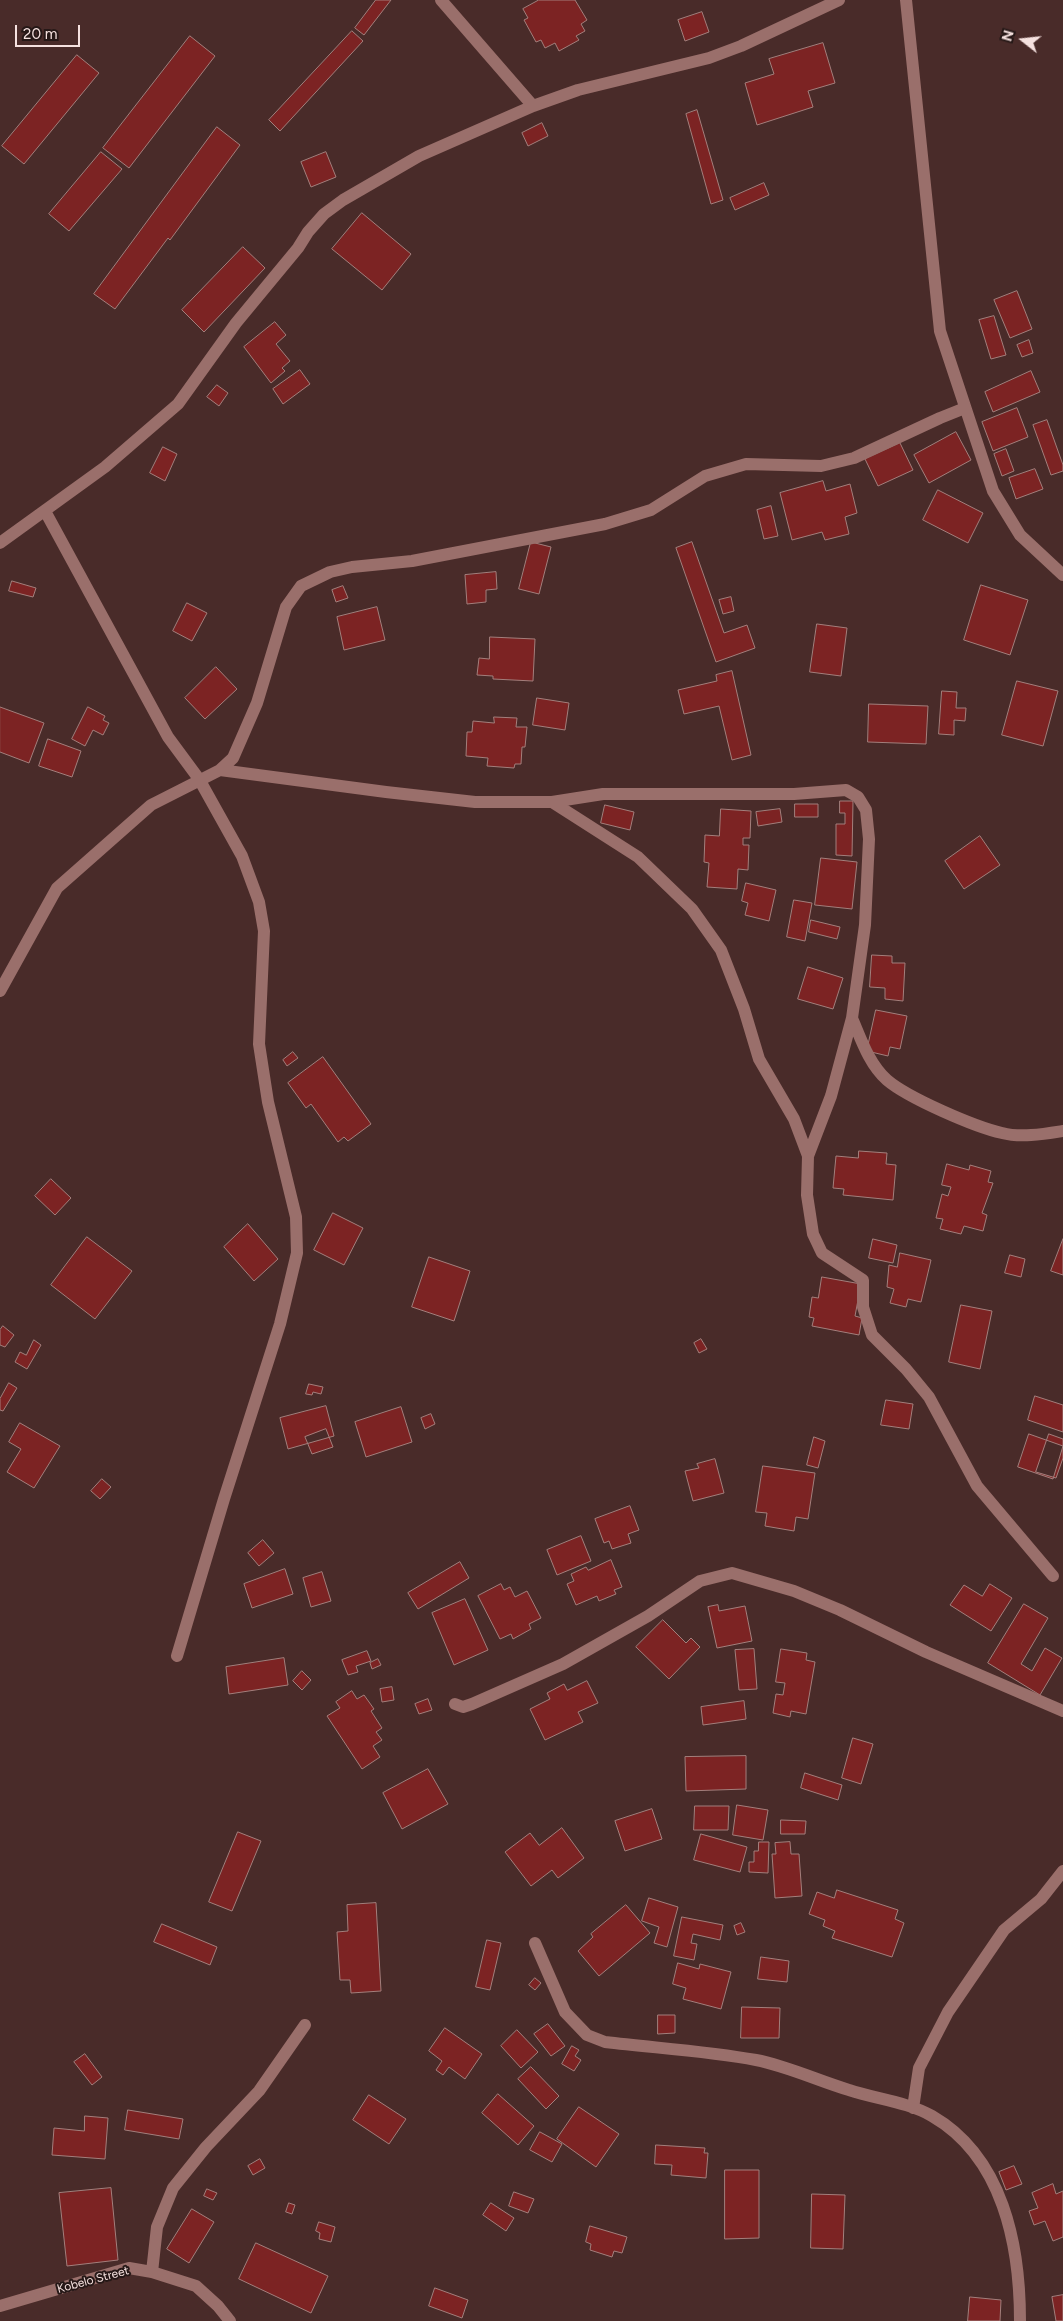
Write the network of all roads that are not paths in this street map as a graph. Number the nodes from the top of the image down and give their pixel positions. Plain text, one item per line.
1 (441, 0) edge
2 (839, 0) edge
3 (906, 0) edge
4 (533, 106) junction
5 (965, 408) junction
6 (46, 511) junction
7 (0, 543) edge
8 (1063, 574) edge
9 (220, 770) junction
10 (199, 779) junction
11 (552, 802) junction
12 (0, 991) edge
13 (852, 1018) junction
14 (1063, 1131) edge
15 (808, 1156) junction
16 (1053, 1576) dead end
17 (177, 1656) dead end
18 (455, 1704) dead end
19 (1063, 1711) edge
20 (1063, 1871) edge
21 (535, 1943) dead end
22 (305, 2024) dead end
23 (913, 2108) junction
24 (152, 2272) junction
25 (0, 2306) edge
26 (230, 2321) edge
27 (1020, 2321) edge

1 - 4 street
2 - 4 street
3 - 5 street
4 - 6 street
5 - 8 street
5 - 9 street
6 - 7 street
6 - 10 street
9 - 10 street
9 - 11 street
10 - 12 street
10 - 17 street
11 - 13 street
11 - 15 street
13 - 14 street
13 - 15 street
15 - 16 street
18 - 19 street
20 - 23 street
21 - 23 street
22 - 24 street
23 - 27 street
24 - 25 street, Kobelo Street
24 - 26 street, Kobelo Street

